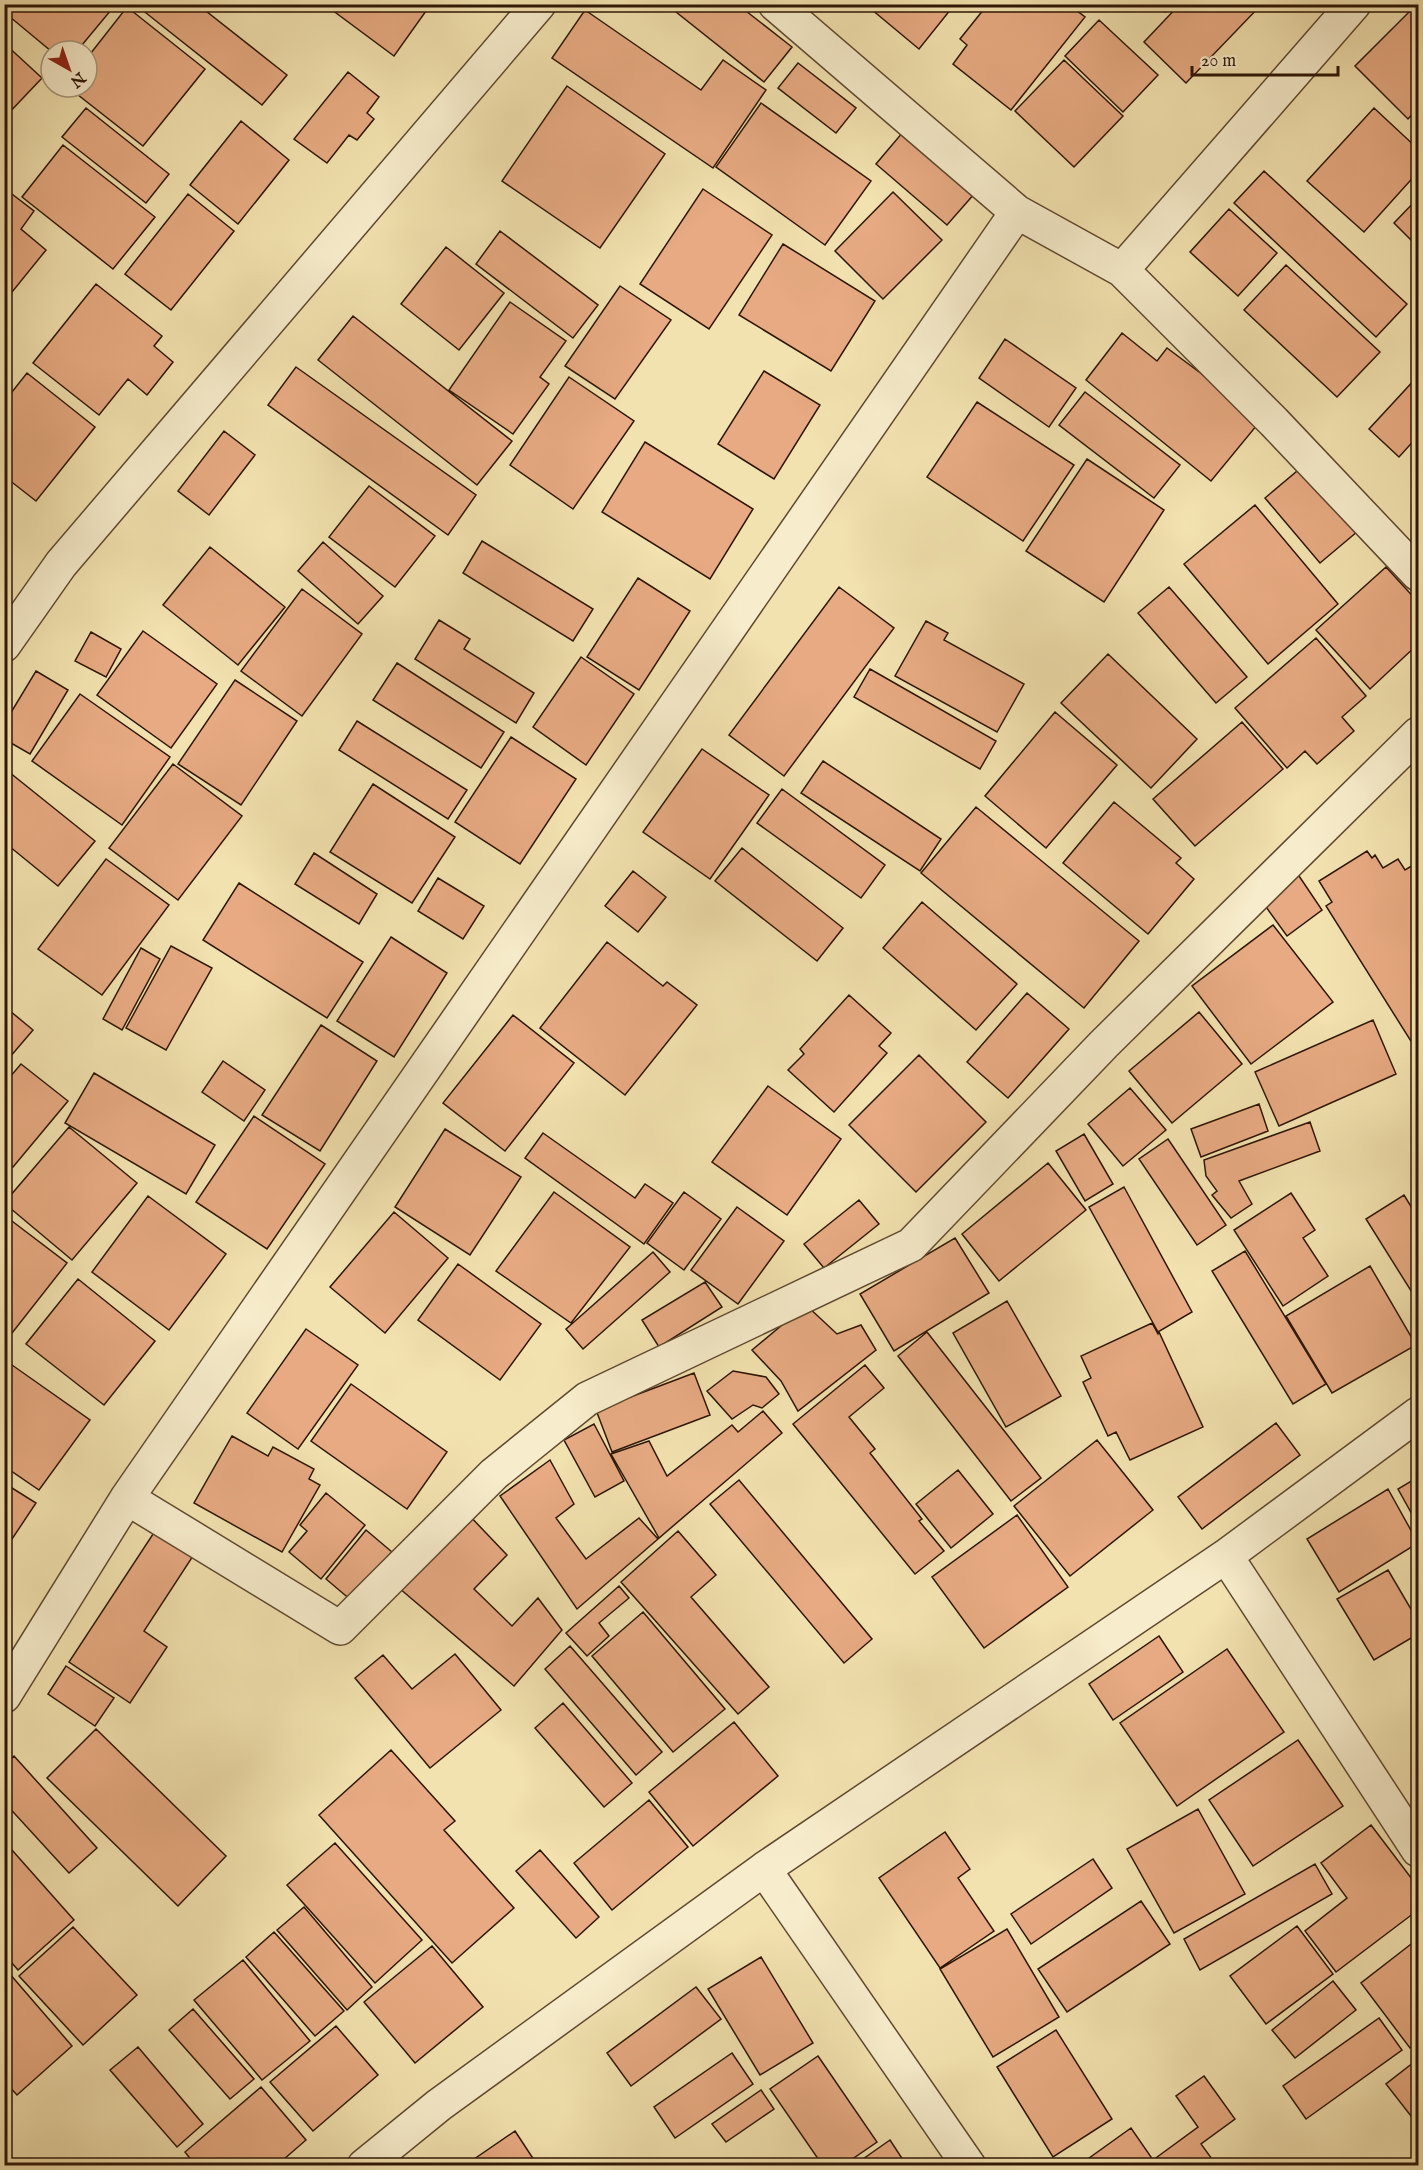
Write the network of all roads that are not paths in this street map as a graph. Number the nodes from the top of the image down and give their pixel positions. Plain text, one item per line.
1 (539, 4) edge
2 (774, 4) edge
3 (1354, 4) edge
4 (1017, 212) junction
5 (1122, 270) junction
6 (1419, 574) edge
7 (4, 645) edge
8 (1419, 734) edge
9 (1419, 1414) edge
10 (127, 1497) junction
11 (1226, 1556) junction
12 (4, 1696) edge
13 (1419, 1850) edge
14 (764, 1869) junction
15 (364, 2166) edge
16 (969, 2166) edge

1 - 7 street
2 - 4 street
3 - 5 street
4 - 5 street
4 - 10 street
5 - 6 street
8 - 10 street
9 - 11 street
10 - 12 street
11 - 13 street
11 - 14 street
14 - 15 street
14 - 16 street

